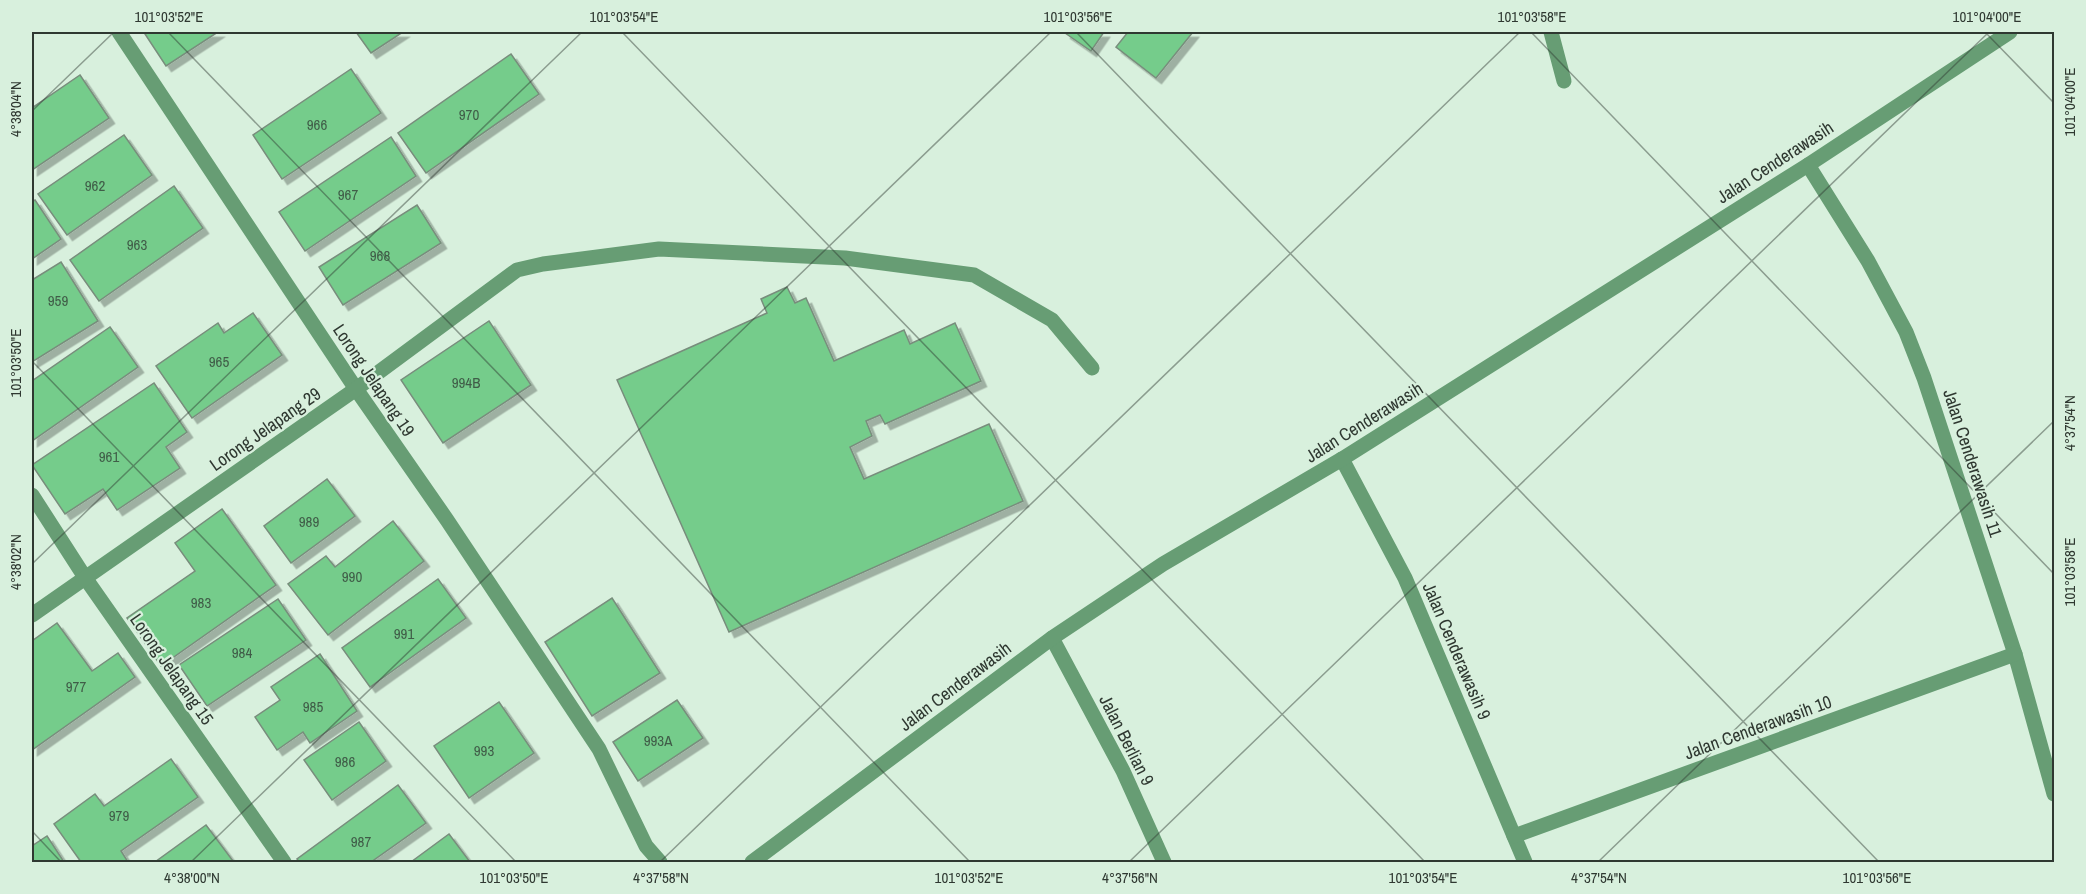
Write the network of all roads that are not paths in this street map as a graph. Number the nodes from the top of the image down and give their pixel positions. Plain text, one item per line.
1 (119, 32) edge
2 (1551, 32) edge
3 (2010, 32) edge
4 (1564, 81) dead end
5 (1808, 165) junction
6 (1092, 368) dead end
7 (356, 389) junction
8 (1342, 459) junction
9 (32, 495) edge
10 (86, 579) junction
11 (32, 615) edge
12 (1052, 638) junction
13 (2015, 654) junction
14 (2055, 794) edge
15 (1514, 836) junction
16 (284, 862) edge
17 (660, 862) edge
18 (752, 862) edge
19 (1164, 862) edge
20 (1525, 862) edge

1 - 7 street, Lorong Jelapang 19
2 - 4 street
3 - 5 street, Jalan Cenderawasih
5 - 8 street, Jalan Cenderawasih
5 - 13 street, Jalan Cenderawasih 11
6 - 7 street, Lorong Jelapang 29
7 - 10 street, Lorong Jelapang 29
7 - 17 street, Lorong Jelapang 19
8 - 12 street, Jalan Cenderawasih
8 - 15 street, Jalan Cenderawasih 9
9 - 10 street, Lorong Jelapang 15
10 - 11 street, Lorong Jelapang 29
10 - 16 street, Lorong Jelapang 15
12 - 18 street, Jalan Cenderawasih
12 - 19 street, Jalan Berlian 9
13 - 14 street, Jalan Cenderawasih 11
13 - 15 street, Jalan Cenderawasih 10
15 - 20 street, Jalan Cenderawasih 9

